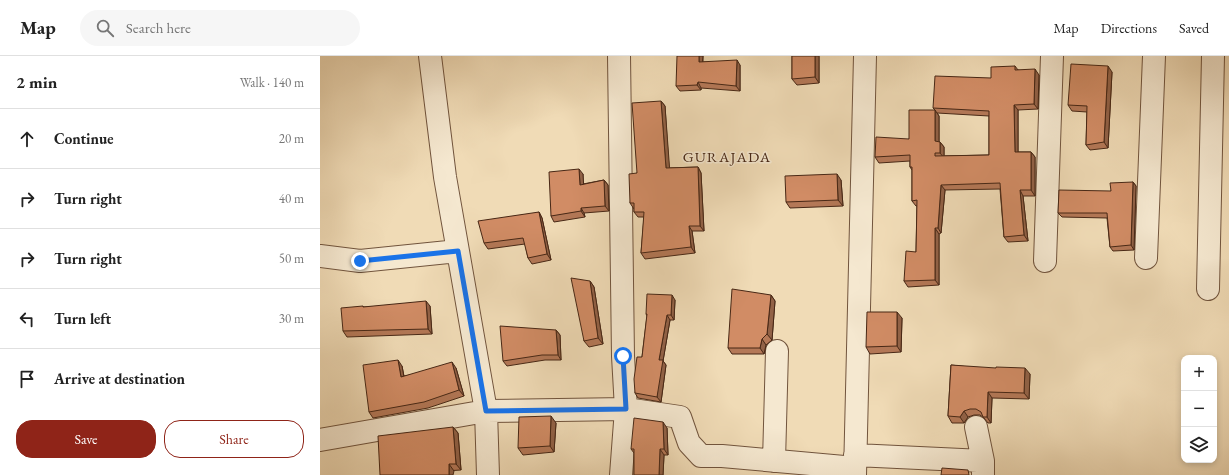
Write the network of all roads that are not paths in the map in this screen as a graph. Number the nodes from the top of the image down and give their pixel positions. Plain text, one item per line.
1 (430, 56) edge
2 (619, 56) edge
3 (865, 56) edge
4 (1052, 56) edge
5 (1154, 56) edge
6 (1213, 56) edge
7 (458, 251) junction
8 (320, 256) edge
9 (1146, 258) dead end
10 (1045, 261) dead end
11 (1208, 289) dead end
12 (777, 351) dead end
13 (626, 409) junction
14 (486, 411) junction
15 (976, 427) dead end
16 (320, 440) edge
17 (774, 461) junction
18 (855, 466) edge
19 (983, 468) edge
20 (488, 475) edge
21 (621, 475) edge

1 - 7 street
2 - 13 street
3 - 18 street
4 - 10 street
5 - 9 street
6 - 11 street
7 - 8 street
7 - 14 street
12 - 17 street
13 - 14 street
13 - 17 street
13 - 21 street
14 - 16 street
14 - 20 street
15 - 19 street
17 - 18 street
18 - 19 street

